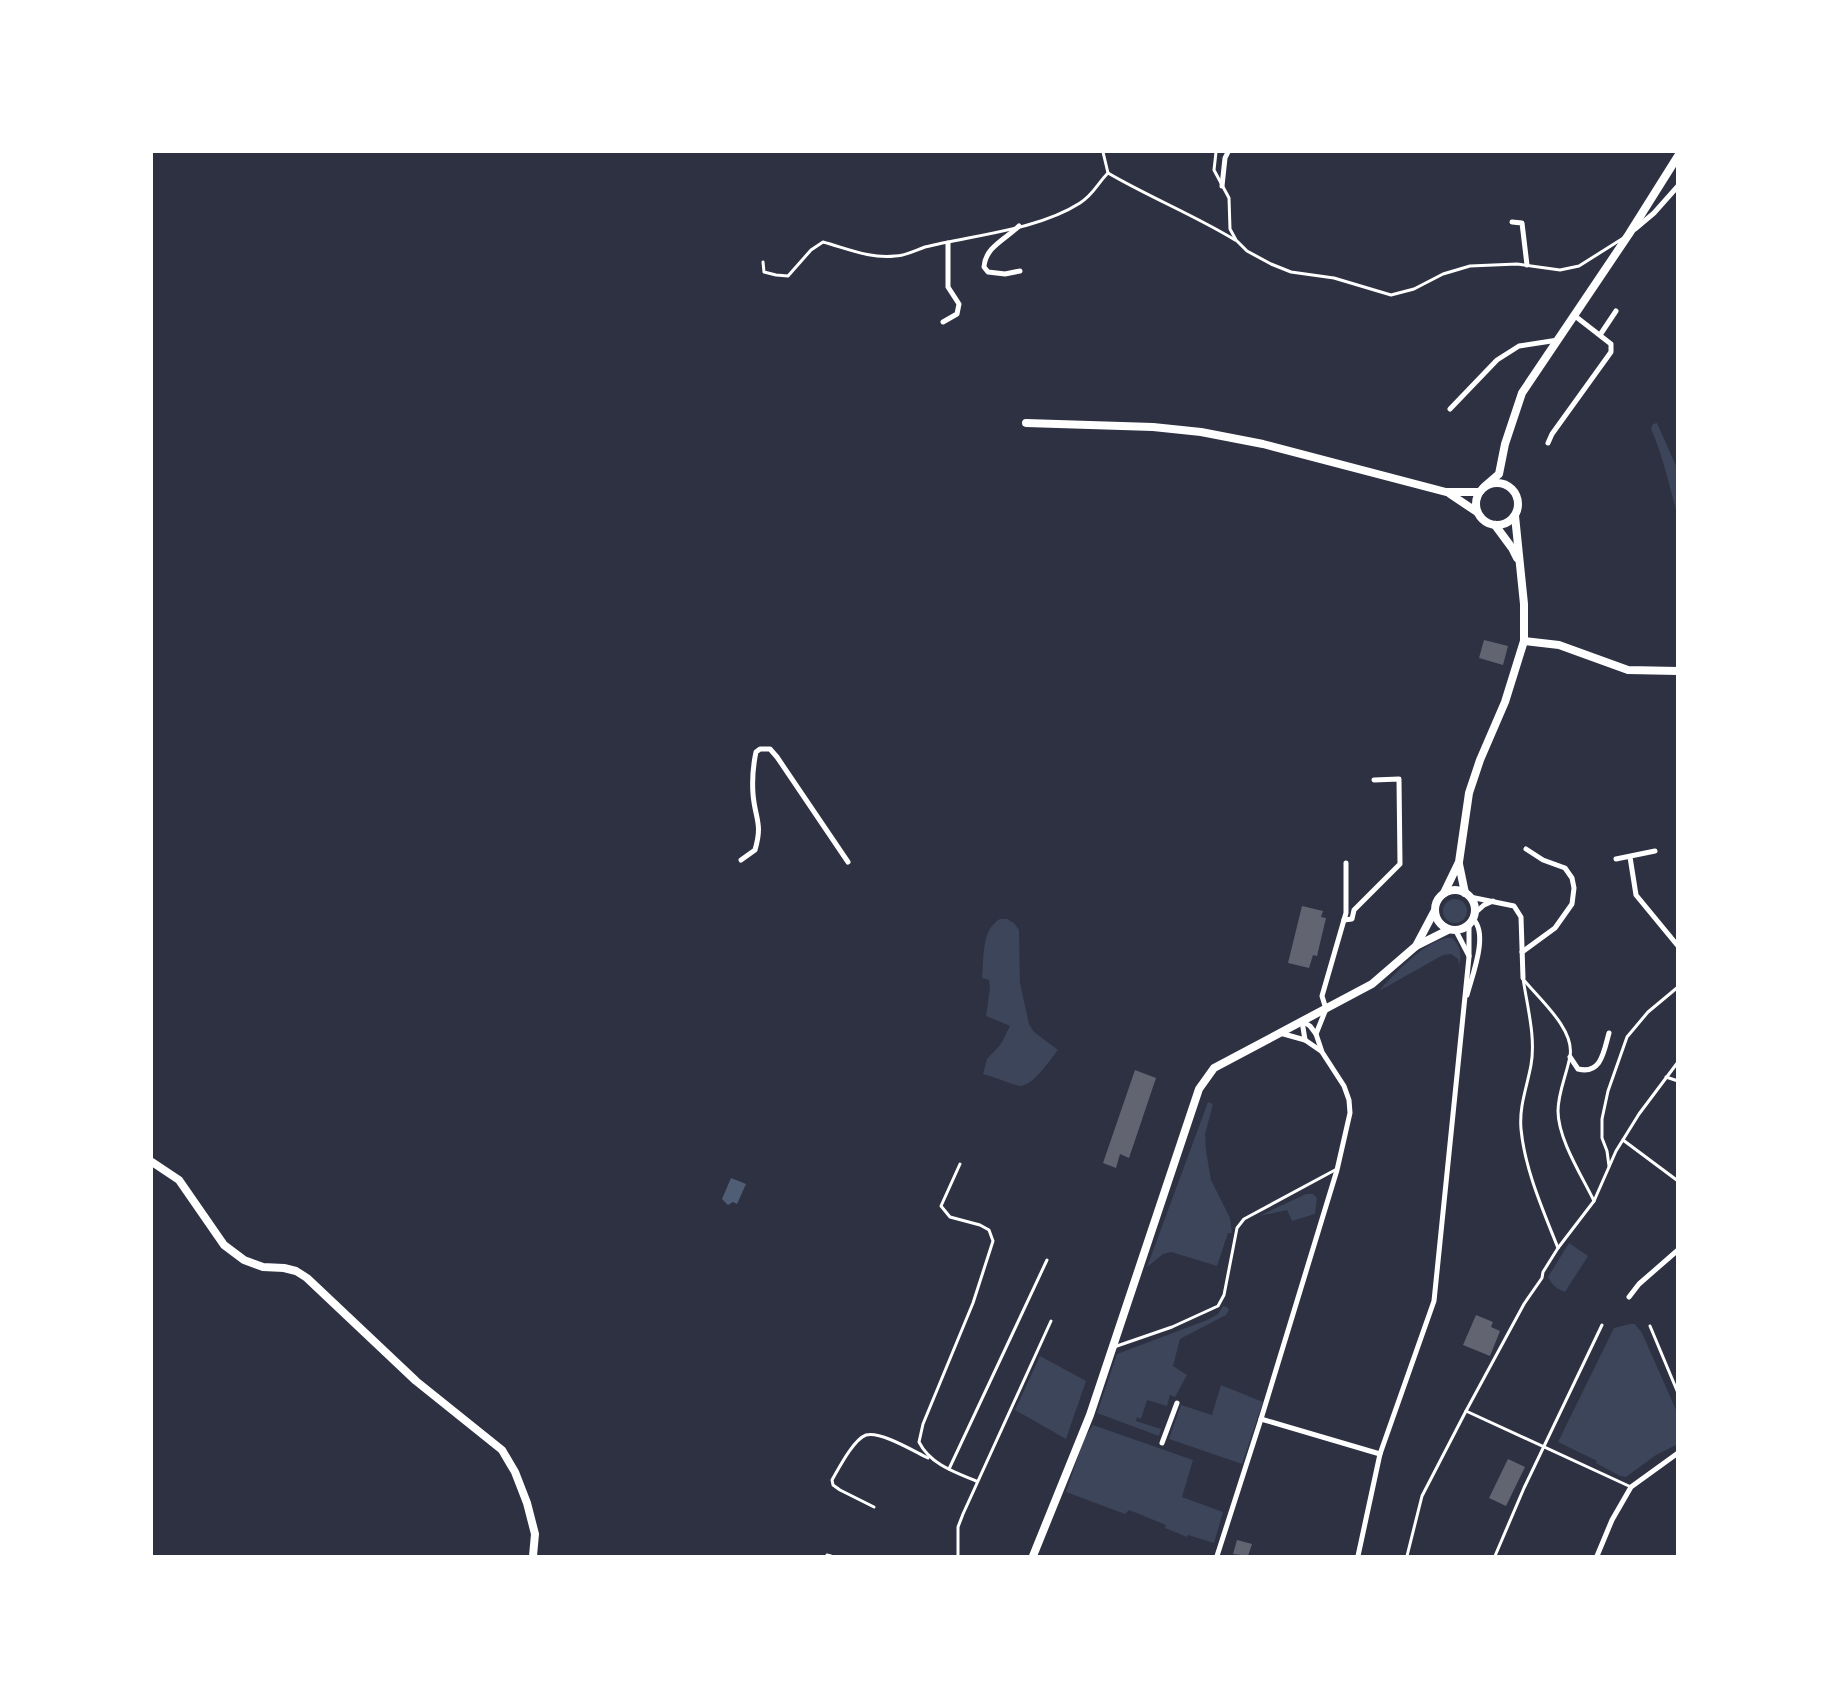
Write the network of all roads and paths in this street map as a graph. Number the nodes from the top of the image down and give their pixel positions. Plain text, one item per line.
1 (1103, 152) edge
2 (1216, 152) edge
3 (1228, 152) edge
4 (1677, 156) edge
5 (1108, 173) junction
6 (1222, 186) junction
7 (1677, 186) edge
8 (1512, 222) dead end
9 (1019, 226) junction
10 (1629, 234) junction
11 (1236, 240) junction
12 (948, 243) junction
13 (763, 262) dead end
14 (1527, 265) junction
15 (1020, 271) dead end
16 (1616, 311) dead end
17 (1575, 316) junction
18 (943, 322) dead end
19 (1600, 335) junction
20 (1558, 340) junction
21 (1450, 410) dead end
22 (1026, 423) dead end
23 (1548, 443) dead end
24 (1503, 461) junction
25 (1508, 485) junction
26 (1482, 490) junction
27 (1446, 492) junction
28 (1477, 512) junction
29 (1515, 516) junction
30 (1495, 525) junction
31 (1521, 565) junction
32 (1524, 641) junction
33 (1677, 671) edge
34 (1374, 780) dead end
35 (1526, 849) dead end
36 (1655, 851) dead end
37 (1630, 857) junction
38 (741, 860) dead end
39 (1616, 860) dead end
40 (848, 862) dead end
41 (1459, 862) junction
42 (1346, 863) dead end
43 (1444, 893) junction
44 (1468, 895) junction
45 (1493, 901) junction
46 (1434, 912) junction
47 (1473, 919) junction
48 (1344, 920) junction
49 (1452, 930) junction
50 (1416, 946) junction
51 (1677, 946) edge
52 (1522, 952) junction
53 (1469, 957) junction
54 (1523, 978) junction
55 (1677, 987) edge
56 (1326, 1009) junction
57 (1462, 1011) junction
58 (1302, 1021) junction
59 (1280, 1033) junction
60 (1609, 1033) dead end
61 (1316, 1034) junction
62 (1305, 1040) junction
63 (1322, 1052) junction
64 (1570, 1057) junction
65 (1677, 1062) edge
66 (1666, 1077) junction
67 (1677, 1081) edge
68 (1623, 1140) junction
69 (152, 1162) edge
70 (960, 1164) dead end
71 (1609, 1168) junction
72 (1337, 1170) junction
73 (1677, 1181) edge
74 (1594, 1201) junction
75 (1558, 1248) junction
76 (1677, 1250) edge
77 (1047, 1260) dead end
78 (1629, 1297) dead end
79 (1050, 1322) dead end
80 (1602, 1325) dead end
81 (1650, 1326) dead end
82 (1120, 1331) junction
83 (1677, 1393) edge
84 (1177, 1402) dead end
85 (1466, 1411) junction
86 (1261, 1419) junction
87 (1162, 1443) dead end
88 (1543, 1447) junction
89 (1677, 1453) edge
90 (1380, 1454) junction
91 (935, 1462) junction
92 (949, 1469) junction
93 (976, 1482) junction
94 (1630, 1487) junction
95 (874, 1507) dead end
96 (533, 1557) edge
97 (958, 1557) edge
98 (1033, 1557) edge
99 (1217, 1557) edge
100 (1358, 1557) edge
101 (1407, 1557) edge
102 (1495, 1557) edge
103 (1597, 1557) edge

1 - 5 lane
2 - 6 lane
3 - 6 street
4 - 10 main road
5 - 9 lane
5 - 11 lane
6 - 11 lane
7 - 10 street
8 - 14 street
9 - 12 lane
9 - 15 street
10 - 14 lane
10 - 17 main road
11 - 14 lane
12 - 13 lane
12 - 18 street
16 - 19 street
17 - 19 street
17 - 20 main road
19 - 23 street
20 - 21 street
20 - 24 main road
22 - 27 main road
24 - 25 main road
24 - 26 main road
25 - 26 main road
25 - 29 main road
26 - 27 main road
26 - 28 main road
27 - 28 main road
28 - 30 main road
29 - 30 main road
29 - 31 main road
30 - 31 main road
31 - 32 main road
32 - 33 main road
32 - 41 main road
34 - 48 street
35 - 52 street
36 - 37 street
37 - 39 street
37 - 51 street
38 - 40 street
41 - 43 main road
41 - 44 main road
42 - 48 street
43 - 44 main road
43 - 46 main road
44 - 45 street
44 - 47 main road
45 - 47 street
45 - 52 street
46 - 49 main road
46 - 50 main road
47 - 49 main road
47 - 53 street
47 - 57 street
48 - 56 street
49 - 50 main road
49 - 53 street
50 - 56 main road
52 - 54 street
53 - 57 street
54 - 64 lane
54 - 75 lane
55 - 71 lane
56 - 58 main road
56 - 61 street
57 - 90 street
58 - 59 main road
58 - 61 street
58 - 62 street
59 - 62 street
59 - 82 main road
60 - 64 street
61 - 63 street
62 - 63 street
63 - 72 street
64 - 74 lane
65 - 66 lane
66 - 67 lane
66 - 68 lane
68 - 71 lane
68 - 73 lane
69 - 96 main road
70 - 91 lane
71 - 74 lane
72 - 82 lane
72 - 86 street
74 - 75 lane
75 - 85 lane
76 - 78 street
77 - 92 lane
79 - 93 lane
80 - 88 lane
81 - 83 lane
82 - 98 main road
84 - 87 street
85 - 88 lane
85 - 101 lane
86 - 90 street
86 - 99 street
88 - 94 lane
88 - 102 lane
89 - 94 street
90 - 100 street
91 - 92 lane
91 - 95 lane
92 - 93 lane
93 - 97 lane
94 - 103 street

